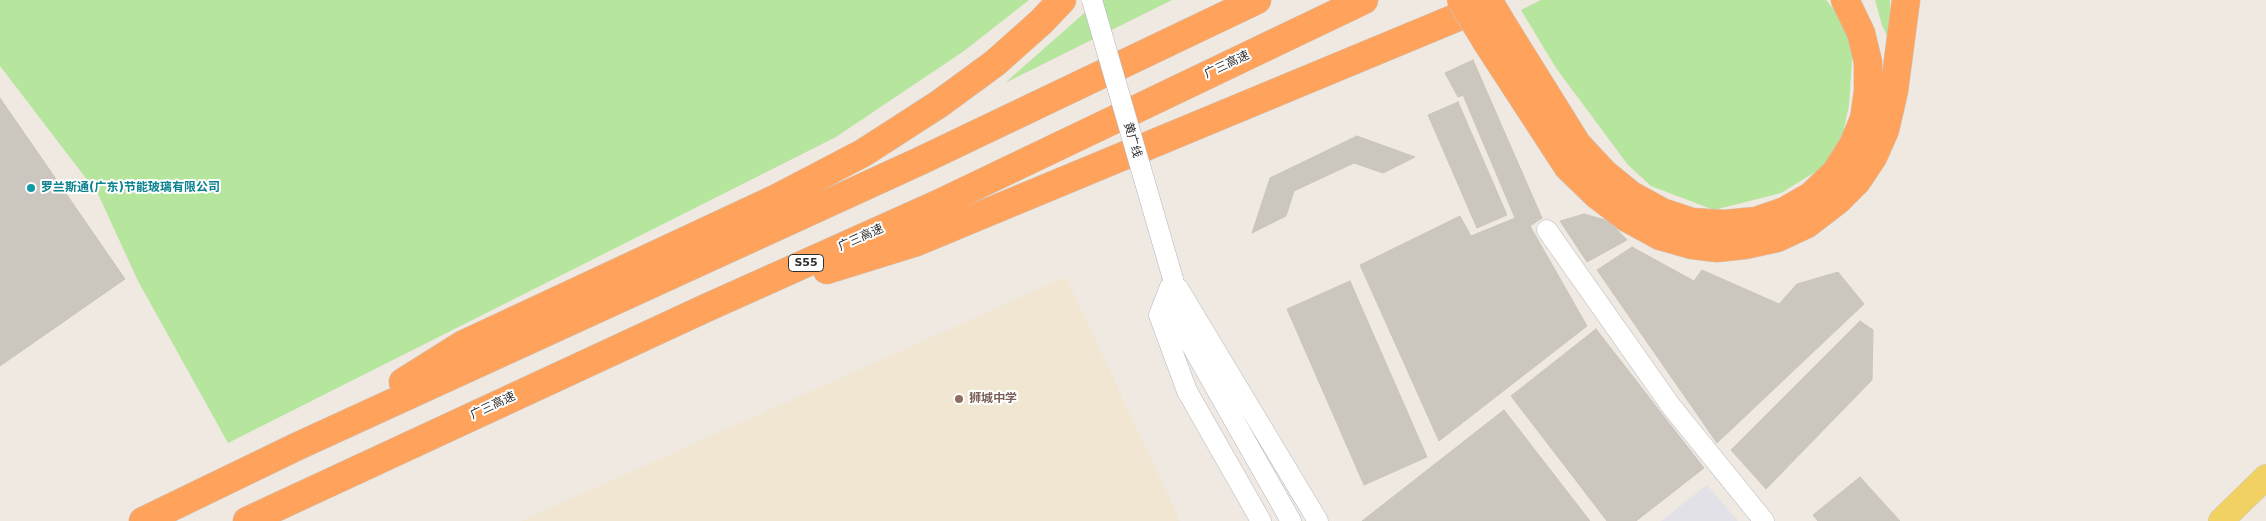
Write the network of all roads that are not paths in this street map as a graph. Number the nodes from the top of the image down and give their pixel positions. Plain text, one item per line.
1 (1062, 0) edge
2 (1092, 0) edge
3 (1256, 0) edge
4 (1364, 0) edge
5 (1461, 0) edge
6 (1488, 0) edge
7 (1499, 0) edge
8 (1844, 0) edge
9 (1906, 0) edge
10 (1496, 35) junction
11 (1547, 230) dead end
12 (1173, 279) junction
13 (706, 308) junction
14 (298, 446) junction
15 (2266, 477) edge
16 (143, 521) edge
17 (247, 521) edge
18 (1261, 521) edge
19 (1291, 521) edge
20 (1318, 521) edge
21 (1764, 521) edge
22 (2221, 521) edge

1 - 14 highway
2 - 12 street, 黄广线, bridge
3 - 14 highway
4 - 13 highway, 广三高速 / S55
5 - 10 highway, bridge
6 - 10 highway, bridge
7 - 13 highway
8 - 10 highway
9 - 10 highway
11 - 21 street
12 - 18 street
12 - 19 street, 黄广线
12 - 20 street
13 - 17 highway, 广三高速 / S55
14 - 16 highway
15 - 22 main road

